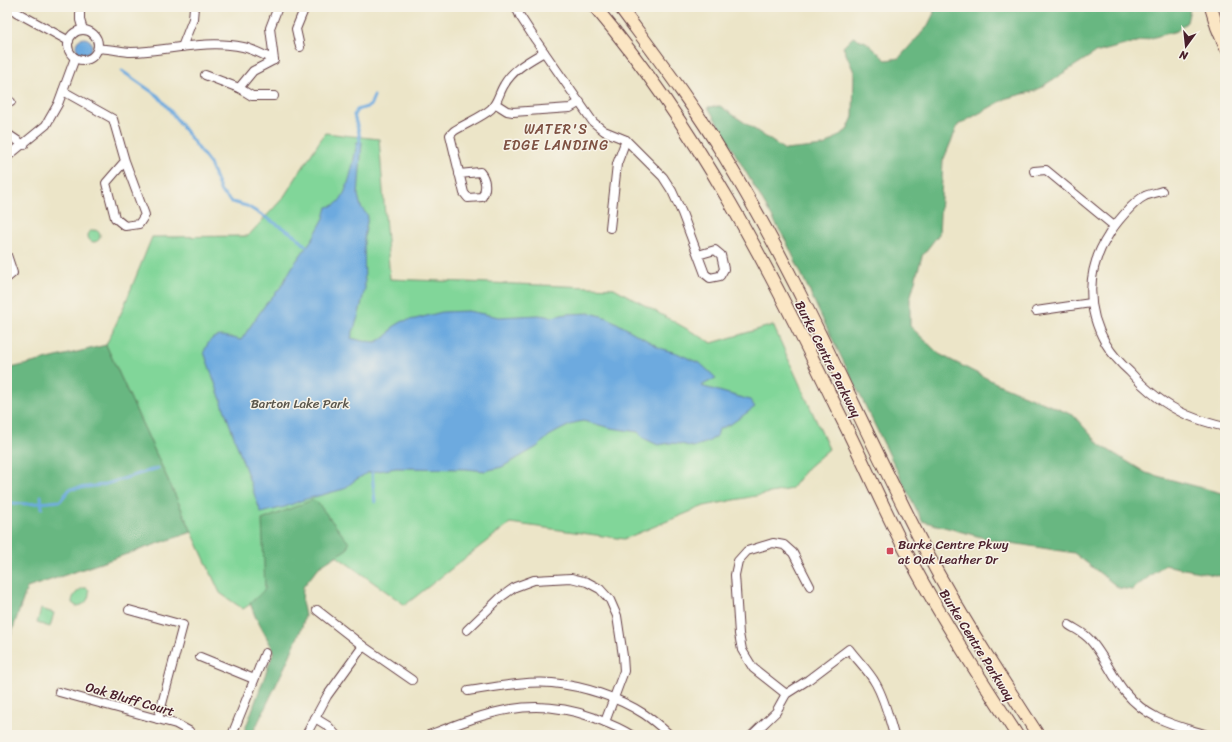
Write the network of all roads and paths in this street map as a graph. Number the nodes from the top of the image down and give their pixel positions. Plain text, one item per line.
1 (15, 7) edge
2 (80, 7) edge
3 (194, 7) edge
4 (278, 7) edge
5 (305, 7) edge
6 (516, 7) edge
7 (595, 7) edge
8 (620, 7) edge
9 (1211, 7) edge
10 (83, 30) junction
11 (69, 40) junction
12 (1225, 46) edge
13 (182, 47) junction
14 (300, 47) dead end
15 (98, 49) junction
16 (544, 52) junction
17 (75, 58) junction
18 (274, 60) junction
19 (205, 75) dead end
20 (239, 88) junction
21 (63, 91) junction
22 (274, 96) dead end
23 (580, 102) junction
24 (496, 104) junction
25 (7, 136) edge
26 (626, 140) junction
27 (24, 145) junction
28 (7, 157) edge
29 (124, 161) junction
30 (1034, 171) dead end
31 (459, 174) dead end
32 (1162, 191) dead end
33 (1114, 226) junction
34 (610, 228) dead end
35 (7, 255) edge
36 (698, 255) dead end
37 (7, 278) edge
38 (1091, 303) junction
39 (1036, 311) dead end
40 (1225, 427) edge
41 (810, 586) dead end
42 (128, 610) dead end
43 (317, 610) dead end
44 (1069, 625) dead end
45 (467, 630) dead end
46 (363, 646) junction
47 (265, 653) dead end
48 (200, 658) dead end
49 (254, 679) junction
50 (412, 680) dead end
51 (468, 691) dead end
52 (59, 692) dead end
53 (786, 694) junction
54 (614, 699) junction
55 (315, 718) junction
56 (158, 719) junction
57 (605, 722) junction
58 (192, 735) edge
59 (232, 735) edge
60 (306, 735) edge
61 (336, 735) edge
62 (429, 735) edge
63 (631, 735) edge
64 (670, 735) edge
65 (752, 735) edge
66 (894, 735) edge
67 (1017, 735) edge
68 (1038, 735) edge
69 (1207, 735) edge

1 - 11 street
2 - 10 street
3 - 13 street
4 - 18 street
5 - 14 street
6 - 16 street
7 - 67 main road, Burke Centre Parkway
8 - 68 main road, Burke Centre Parkway
9 - 12 main road
10 - 11 street
10 - 15 street
11 - 17 street
13 - 15 street
13 - 18 street
15 - 17 street
16 - 23 street
16 - 24 street
17 - 21 street
18 - 20 street
19 - 20 street
20 - 22 street
21 - 27 street
21 - 29 street
23 - 24 street
23 - 26 street
24 - 31 street
25 - 27 street
26 - 34 street
26 - 36 street
27 - 28 street
29 - 29 street
30 - 33 street
32 - 33 street
33 - 38 street
35 - 37 street
38 - 39 street
38 - 40 street
41 - 53 street
42 - 56 street
43 - 46 street
44 - 69 street
45 - 54 street
46 - 50 street
46 - 55 street
47 - 49 street
48 - 49 street
49 - 59 street
51 - 54 street
52 - 56 street, Oak Bluff Court
53 - 65 street
53 - 66 street
54 - 57 street
54 - 64 street
55 - 60 street
55 - 61 street
56 - 58 street, Oak Bluff Court
57 - 62 street
57 - 63 street

